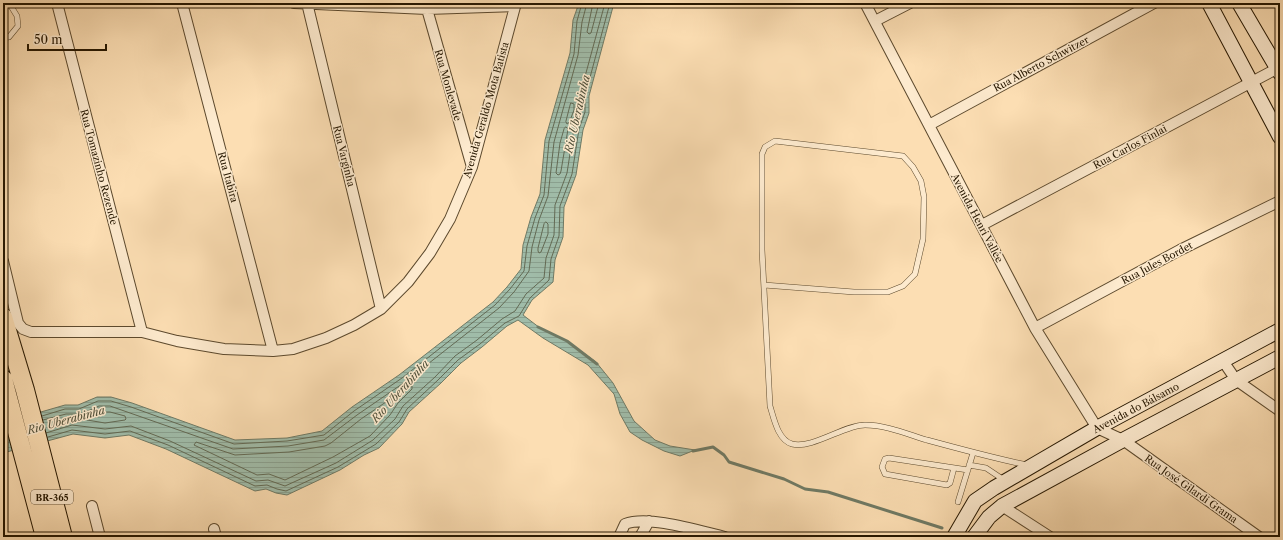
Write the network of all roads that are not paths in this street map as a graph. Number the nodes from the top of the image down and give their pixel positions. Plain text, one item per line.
1 (10, 3) edge
2 (56, 3) edge
3 (182, 3) edge
4 (294, 3) edge
5 (307, 3) edge
6 (866, 3) edge
7 (910, 3) edge
8 (1154, 3) edge
9 (1209, 3) edge
10 (1239, 3) edge
11 (516, 4) edge
12 (428, 6) edge
13 (875, 21) junction
14 (3, 38) edge
15 (1279, 70) edge
16 (1251, 83) junction
17 (929, 125) junction
18 (1280, 137) edge
19 (472, 167) junction
20 (1280, 201) edge
21 (982, 225) junction
22 (3, 261) edge
23 (764, 285) junction
24 (381, 309) junction
25 (3, 317) edge
26 (1035, 328) junction
27 (1280, 330) edge
28 (142, 332) junction
29 (274, 351) junction
30 (1280, 357) edge
31 (1223, 361) junction
32 (1236, 380) junction
33 (12, 388) edge
34 (1280, 411) edge
35 (1097, 428) junction
36 (1123, 440) junction
37 (973, 453) junction
38 (34, 460) junction
39 (1031, 466) junction
40 (954, 468) junction
41 (969, 468) junction
42 (1006, 481) junction
43 (1041, 485) junction
44 (958, 502) dead end
45 (92, 506) dead end
46 (1002, 506) junction
47 (649, 521) junction
48 (956, 533) edge
49 (45, 537) edge
50 (63, 537) edge
51 (100, 537) edge
52 (619, 537) edge
53 (640, 537) edge
54 (725, 537) edge
55 (974, 537) edge
56 (1050, 537) edge
57 (1259, 537) edge

1 - 14 lane
2 - 28 street, Rua Tomazinho Rezende
3 - 29 street, Rua Itabira
4 - 5 street
5 - 12 street
5 - 24 street, Rua Varginha
6 - 13 street, Avenida Henri Vallée
7 - 13 street
8 - 17 street, Rua Alberto Schwitzer
9 - 16 street
10 - 15 street
11 - 12 street
11 - 19 street, Avenida Geraldo Mota Batista
12 - 19 street, Rua Monlevade
13 - 17 street, Avenida Henri Vallée
15 - 16 street, Rua Carlos Finlai
16 - 18 street
16 - 21 street, Rua Carlos Finlai
17 - 21 street, Avenida Henri Vallée
19 - 24 street, Avenida Geraldo Mota Batista
20 - 26 street, Rua Jules Bordet
21 - 26 street, Avenida Henri Vallée
22 - 28 street, Avenida Geraldo Mota Batista
23 - 23 lane
23 - 37 lane
24 - 29 street, Avenida Geraldo Mota Batista
25 - 33 highway, BR-365
26 - 35 street, Avenida Henri Vallée
27 - 31 street, Avenida do Bálsamo
28 - 29 street, Avenida Geraldo Mota Batista
30 - 32 street
31 - 32 street
31 - 35 street, Avenida do Bálsamo
32 - 34 street
32 - 36 street
33 - 38 highway, BR-365
35 - 36 street, Rua José Gilardi Grama
35 - 39 street, Avenida do Bálsamo
36 - 43 street
36 - 57 street, Rua José Gilardi Grama
37 - 39 lane
37 - 41 lane
38 - 49 highway, BR-365
38 - 50 highway, BR-365
39 - 42 street, Avenida do Bálsamo
39 - 43 street
40 - 40 lane
40 - 41 lane
41 - 42 lane
41 - 44 lane
42 - 48 street, Avenida do Bálsamo
43 - 46 street
45 - 51 street
46 - 55 street
46 - 56 street
47 - 52 street
47 - 53 street
47 - 54 street

